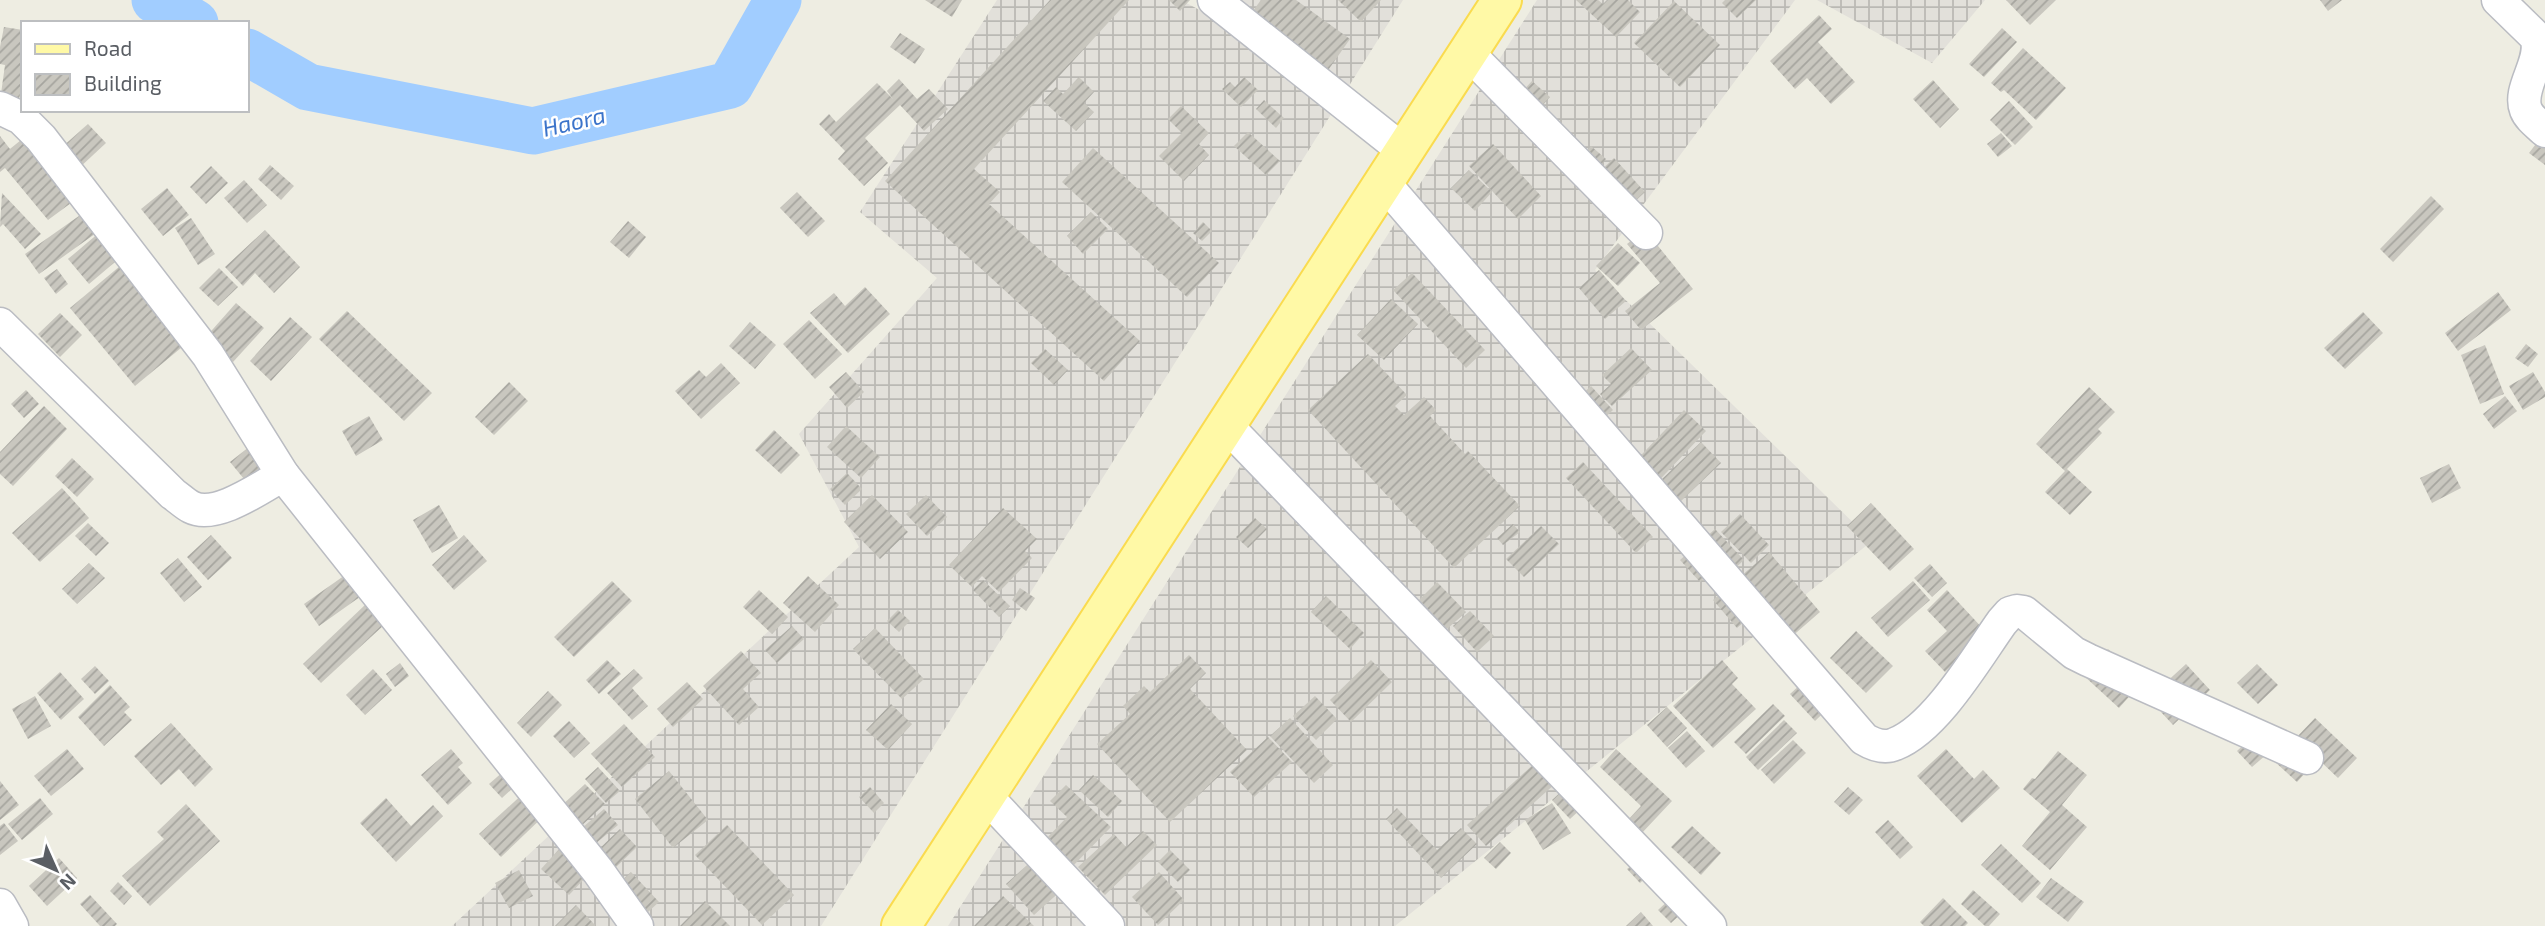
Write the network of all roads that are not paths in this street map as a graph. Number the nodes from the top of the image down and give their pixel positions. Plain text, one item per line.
1 (1214, 0) edge
2 (1502, 0) edge
3 (2498, 0) edge
4 (1468, 53) junction
5 (0, 108) edge
6 (2545, 131) edge
7 (1404, 151) junction
8 (1384, 183) junction
9 (1646, 233) dead end
10 (0, 324) edge
11 (1227, 426) junction
12 (283, 475) junction
13 (2307, 758) dead end
14 (985, 794) junction
15 (0, 905) edge
16 (12, 926) edge
17 (637, 926) edge
18 (901, 926) edge
19 (1108, 926) edge
20 (1710, 926) edge

1 - 7 street
2 - 4 main road
3 - 6 street
4 - 7 main road
4 - 9 street
5 - 12 street
7 - 8 main road
8 - 11 main road
8 - 13 street
10 - 12 street
11 - 14 main road
11 - 20 street
12 - 17 street
14 - 18 main road
14 - 19 street
15 - 16 street

